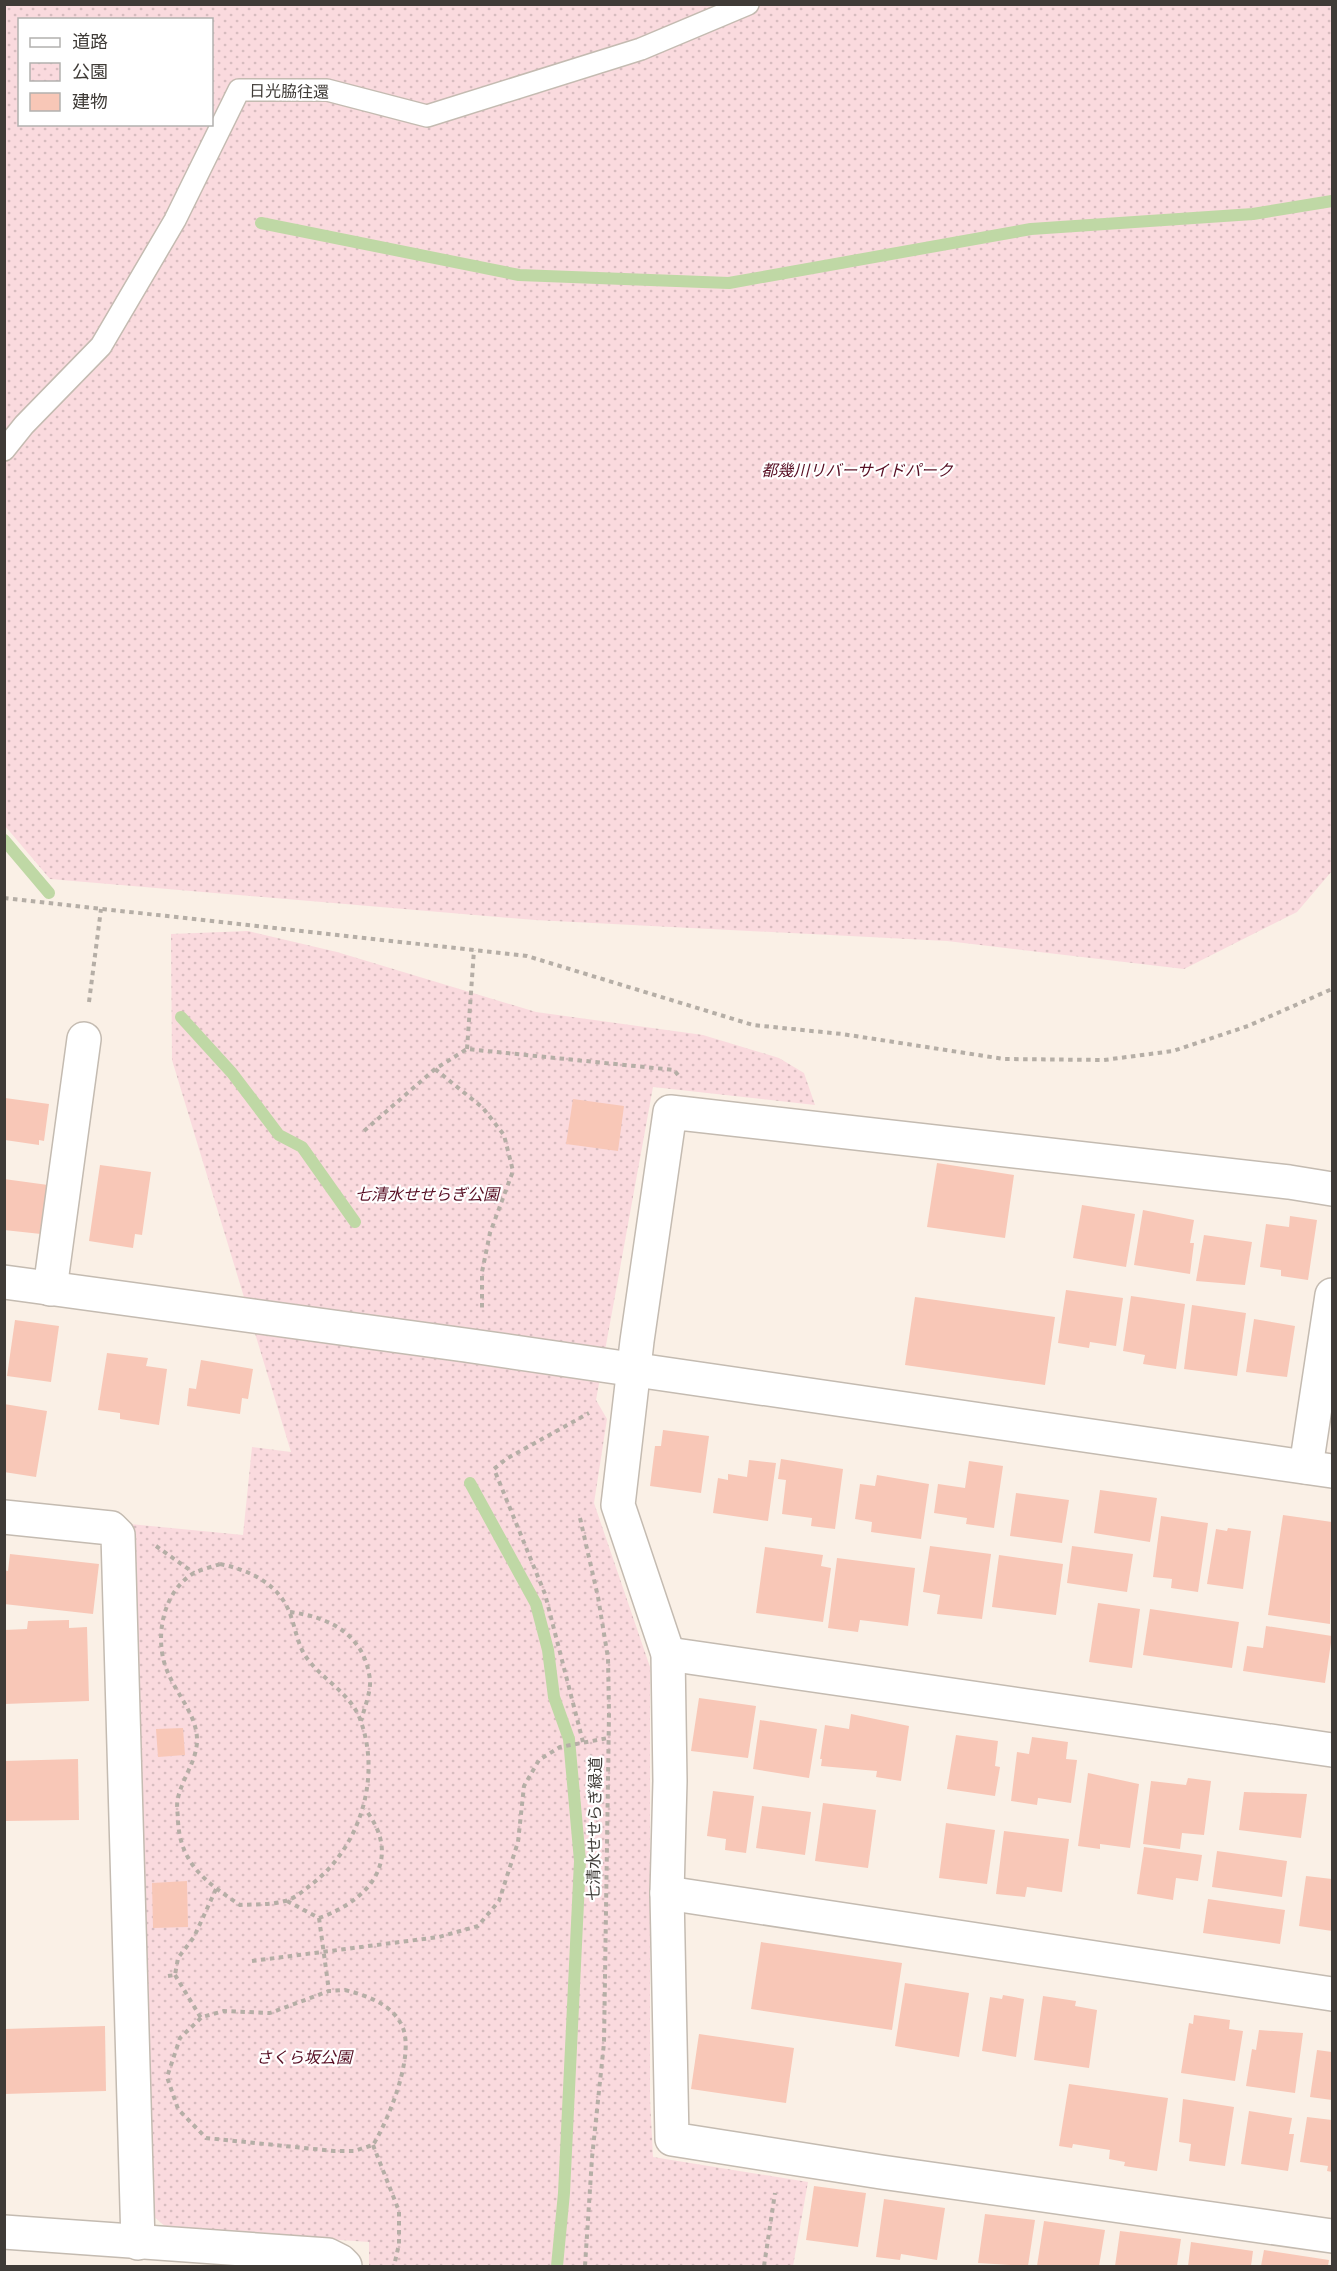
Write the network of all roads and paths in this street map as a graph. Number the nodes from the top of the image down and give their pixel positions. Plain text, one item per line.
1 (748, 4) edge
2 (4, 450) edge
3 (4, 898) edge
4 (100, 909) junction
5 (474, 950) junction
6 (1332, 989) edge
7 (84, 1039) joint
8 (467, 1049) junction
9 (435, 1069) junction
10 (684, 1084) dead end
11 (364, 1131) dead end
12 (1332, 1189) edge
13 (4, 1282) edge
14 (50, 1289) junction
15 (1332, 1295) edge
16 (482, 1320) dead end
17 (634, 1370) junction
18 (593, 1403) dead end
19 (592, 1412) junction
20 (591, 1420) dead end
21 (1319, 1469) edge
22 (579, 1514) dead end
23 (4, 1517) edge
24 (290, 1612) junction
25 (668, 1654) junction
26 (361, 1720) junction
27 (608, 1738) junction
28 (583, 1742) junction
29 (1332, 1750) edge
30 (364, 1809) junction
31 (216, 1889) junction
32 (667, 1893) junction
33 (286, 1901) junction
34 (319, 1918) junction
35 (324, 1953) junction
36 (252, 1960) dead end
37 (176, 1975) junction
38 (129, 1981) junction
39 (329, 1991) junction
40 (1332, 1994) edge
41 (201, 2018) junction
42 (374, 2145) junction
43 (782, 2156) junction
44 (4, 2232) edge
45 (1332, 2236) edge
46 (138, 2243) junction
47 (345, 2266) edge
48 (393, 2266) edge
49 (585, 2266) edge
50 (764, 2266) edge

1 - 2 lane, 日光脇往還
3 - 4 path
4 - 5 path
4 - 7 path
5 - 6 path
5 - 8 path
7 - 14 street
8 - 9 path
8 - 10 path
9 - 11 path
9 - 16 path
12 - 17 street
13 - 14 street
14 - 17 street
15 - 21 street
17 - 21 street
17 - 25 street
18 - 19 path
19 - 20 path
19 - 28 path
22 - 27 path, 七清水せせらぎ緑道
23 - 38 street
24 - 26 path
24 - 26 path
24 - 31 path
25 - 29 street
25 - 32 street
26 - 30 path
27 - 28 path
27 - 49 path, 七清水せせらぎ緑道
28 - 35 path
30 - 33 path
30 - 34 path
31 - 33 path
31 - 37 path
32 - 40 street
32 - 43 street
33 - 34 path
34 - 35 path
35 - 36 path
35 - 39 path
37 - 38 path
37 - 41 path
38 - 46 street
39 - 41 path
39 - 42 path
41 - 42 path
42 - 48 path
43 - 45 street
43 - 50 path
44 - 46 street
46 - 47 street

